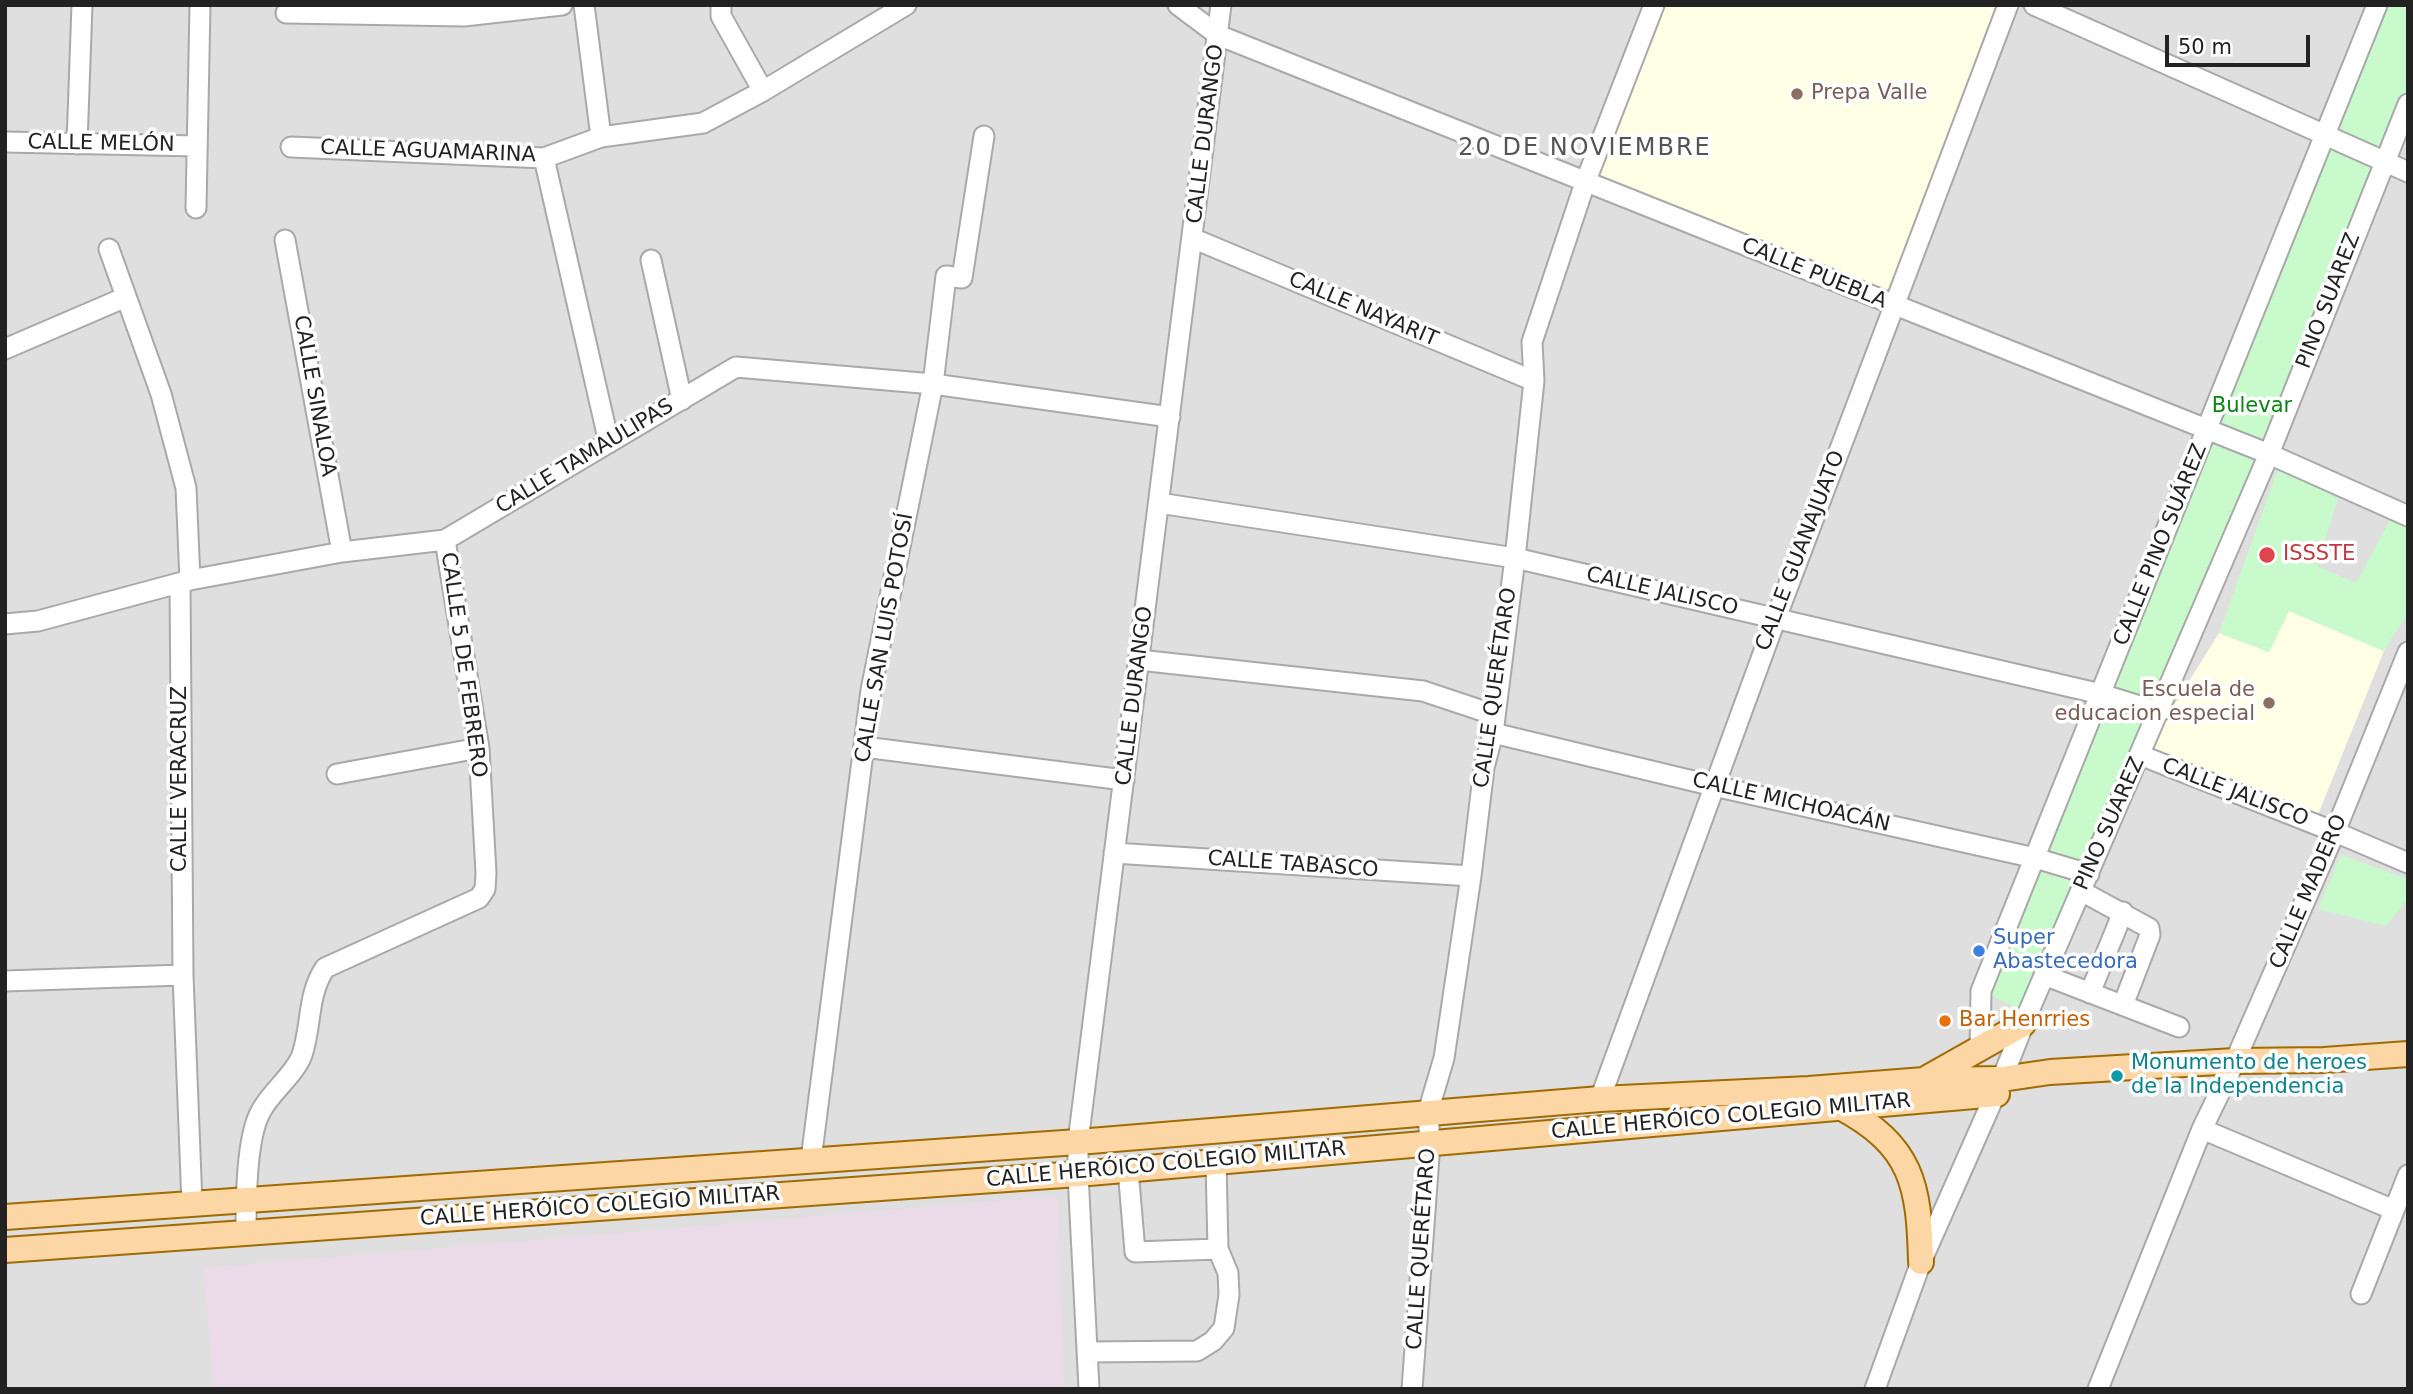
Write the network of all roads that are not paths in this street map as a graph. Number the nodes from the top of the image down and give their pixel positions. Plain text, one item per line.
1 (82, 5) edge
2 (200, 5) edge
3 (562, 5) edge
4 (584, 5) edge
5 (721, 5) edge
6 (906, 5) edge
7 (1178, 5) edge
8 (1221, 5) edge
9 (1654, 5) edge
10 (2008, 5) edge
11 (2034, 5) edge
12 (2378, 5) edge
13 (286, 13) dead end
14 (875, 13) edge
15 (1218, 36) junction
16 (763, 91) junction
17 (2408, 104) edge
18 (2326, 133) junction
19 (984, 136) dead end
20 (601, 138) junction
21 (5, 142) edge
22 (77, 144) junction
23 (197, 146) junction
24 (291, 146) dead end
25 (544, 158) junction
26 (2384, 161) junction
27 (2408, 172) edge
28 (1585, 183) junction
29 (196, 208) dead end
30 (1192, 238) junction
31 (285, 240) dead end
32 (109, 249) dead end
33 (651, 261) dead end
34 (126, 297) junction
35 (1894, 305) junction
36 (5, 349) edge
37 (1534, 381) junction
38 (933, 384) junction
39 (682, 400) junction
40 (1170, 417) junction
41 (2207, 429) junction
42 (609, 443) junction
43 (2269, 454) junction
44 (1158, 503) junction
45 (2408, 516) edge
46 (445, 540) junction
47 (342, 552) junction
48 (1515, 558) junction
49 (185, 581) junction
50 (1776, 618) junction
51 (5, 624) edge
52 (2408, 652) edge
53 (1139, 660) junction
54 (2101, 694) junction
55 (2159, 712) junction
56 (1494, 724) junction
57 (864, 747) junction
58 (479, 748) junction
59 (2140, 755) junction
60 (337, 774) dead end
61 (1125, 780) junction
62 (1714, 786) junction
63 (2335, 832) junction
64 (1114, 853) junction
65 (2035, 858) junction
66 (2408, 863) edge
67 (1471, 876) junction
68 (2085, 883) junction
69 (2123, 912) junction
70 (183, 975) junction
71 (2044, 975) junction
72 (5, 981) edge
73 (2090, 993) junction
74 (2123, 1005) junction
75 (2023, 1024) junction
76 (2179, 1027) dead end
77 (1980, 1051) junction
78 (2408, 1054) edge
79 (2232, 1066) junction
80 (1924, 1080) junction
81 (1999, 1086) junction
82 (1600, 1099) junction
83 (1810, 1099) junction
84 (1840, 1107) junction
85 (1428, 1112) junction
86 (2202, 1129) junction
87 (1078, 1142) junction
88 (1430, 1143) junction
89 (811, 1160) junction
90 (1216, 1162) junction
91 (768, 1163) junction
92 (1128, 1169) junction
93 (1078, 1174) junction
94 (2408, 1175) edge
95 (520, 1181) junction
96 (767, 1195) junction
97 (246, 1199) junction
98 (192, 1204) junction
99 (2394, 1210) junction
100 (522, 1213) junction
101 (5, 1217) edge
102 (246, 1233) junction
103 (5, 1250) edge
104 (1218, 1250) junction
105 (1922, 1262) junction
106 (2361, 1294) dead end
107 (1087, 1352) junction
108 (1089, 1389) edge
109 (1412, 1389) edge
110 (1875, 1389) edge
111 (2098, 1389) edge

1 - 22 street
2 - 23 street
3 - 13 street
4 - 20 street
5 - 16 street
6 - 14 street, CALLE AGUAMARINA
7 - 15 street
8 - 15 street, CALLE DURANGO
9 - 28 street, CALLE QUERÉTARO
10 - 35 street, CALLE GUANAJUATO
11 - 18 street
12 - 18 street, CALLE PINO SUÁREZ
14 - 16 street, CALLE AGUAMARINA
15 - 28 street, CALLE PUEBLA
15 - 30 street, CALLE DURANGO
16 - 20 street, CALLE AGUAMARINA
17 - 26 street, PINO SUAREZ
18 - 26 street
18 - 41 street, CALLE PINO SUÁREZ
19 - 38 street, CALLE SAN LUIS POTOSÍ
20 - 25 street, CALLE AGUAMARINA
21 - 22 street, CALLE MELÓN
22 - 23 street, CALLE MELÓN
23 - 29 street
24 - 25 street, CALLE AGUAMARINA
25 - 42 street
26 - 27 street
26 - 43 street, PINO SUAREZ
28 - 35 street, CALLE PUEBLA
28 - 37 street, CALLE QUERÉTARO
30 - 37 street, CALLE NAYARIT
30 - 40 street, CALLE DURANGO
31 - 47 street, CALLE SINALOA
32 - 34 street, CALLE VERACRUZ
33 - 39 street
34 - 36 street
34 - 49 street, CALLE VERACRUZ
35 - 41 street, CALLE PUEBLA
35 - 50 street, CALLE GUANAJUATO
37 - 48 street, CALLE QUERÉTARO
38 - 39 street, CALLE TAMAULIPAS
38 - 40 street, CALLE TAMAULIPAS
38 - 57 street, CALLE SAN LUIS POTOSÍ
39 - 42 street, CALLE TAMAULIPAS
40 - 44 street, CALLE DURANGO
41 - 43 street, CALLE PUEBLA
41 - 54 street, CALLE PINO SUÁREZ
42 - 46 street, CALLE TAMAULIPAS
43 - 45 street, CALLE PUEBLA
43 - 55 street, PINO SUAREZ
44 - 48 street, CALLE JALISCO
44 - 53 street, CALLE DURANGO
46 - 47 street, CALLE TAMAULIPAS
46 - 58 street, CALLE 5 DE FEBRERO
47 - 49 street, CALLE TAMAULIPAS
48 - 50 street, CALLE JALISCO
48 - 56 street, CALLE QUERÉTARO
49 - 51 street, CALLE TAMAULIPAS
49 - 70 street, CALLE VERACRUZ
50 - 54 street, CALLE JALISCO
50 - 62 street, CALLE GUANAJUATO
52 - 63 street, CALLE MADERO
53 - 56 street, CALLE MICHOACÁN
53 - 61 street, CALLE DURANGO
54 - 55 street, CALLE JALISCO
54 - 65 street, CALLE PINO SUÁREZ
55 - 59 street, PINO SUAREZ
56 - 62 street, CALLE MICHOACÁN
56 - 67 street, CALLE QUERÉTARO
57 - 61 street
57 - 89 street, CALLE SAN LUIS POTOSÍ
58 - 60 street
58 - 97 street, CALLE 5 DE FEBRERO
59 - 63 street, CALLE JALISCO
59 - 68 street, PINO SUAREZ
61 - 64 street, CALLE DURANGO
62 - 65 street, CALLE MICHOACÁN
62 - 82 street, CALLE GUANAJUATO
63 - 66 street, CALLE JALISCO
63 - 79 street, CALLE MADERO
64 - 67 street, CALLE TABASCO
64 - 87 street, CALLE DURANGO
65 - 68 street, CALLE MICHOACÁN
65 - 77 street, CALLE PINO SUÁREZ
67 - 85 street, CALLE QUERÉTARO
68 - 69 street, CALLE MICHOACÁN
68 - 71 street, PINO SUAREZ
69 - 73 street
69 - 74 street, CALLE MICHOACÁN
70 - 72 street
70 - 98 street, CALLE VERACRUZ
71 - 73 street
71 - 75 street, PINO SUAREZ
73 - 74 street
74 - 76 street
75 - 77 main road
75 - 81 street, PINO SUAREZ
77 - 80 main road
78 - 79 main road, CALLE HERÓICO COLEGIO MILITAR
79 - 81 main road, CALLE HERÓICO COLEGIO MILITAR
79 - 86 street, CALLE MADERO
80 - 81 main road, CALLE HERÓICO COLEGIO MILITAR
80 - 83 main road, CALLE HERÓICO COLEGIO MILITAR
81 - 84 main road, CALLE HERÓICO COLEGIO MILITAR
81 - 105 street, PINO SUAREZ
82 - 83 main road, CALLE HERÓICO COLEGIO MILITAR
82 - 85 main road, CALLE HERÓICO COLEGIO MILITAR
83 - 84 main road, CALLE HERÓICO COLEGIO MILITAR
83 - 88 main road, CALLE HERÓICO COLEGIO MILITAR
84 - 105 main road
85 - 87 main road, CALLE HERÓICO COLEGIO MILITAR
85 - 88 street, CALLE QUERÉTARO
86 - 99 street
86 - 111 street, CALLE MADERO
87 - 89 main road, CALLE HERÓICO COLEGIO MILITAR
87 - 93 street, CALLE DURANGO
88 - 90 main road, CALLE HERÓICO COLEGIO MILITAR
88 - 109 street, CALLE QUERÉTARO
89 - 91 main road, CALLE HERÓICO COLEGIO MILITAR
90 - 92 main road, CALLE HERÓICO COLEGIO MILITAR
90 - 104 street
91 - 95 main road, CALLE HERÓICO COLEGIO MILITAR
91 - 96 main road
92 - 93 main road, CALLE HERÓICO COLEGIO MILITAR
92 - 104 street
93 - 96 main road, CALLE HERÓICO COLEGIO MILITAR
93 - 107 street, CALLE DURANGO
94 - 99 street
95 - 97 main road, CALLE HERÓICO COLEGIO MILITAR
95 - 100 main road
96 - 100 main road, CALLE HERÓICO COLEGIO MILITAR
97 - 98 main road, CALLE HERÓICO COLEGIO MILITAR
97 - 102 street
98 - 101 main road, CALLE HERÓICO COLEGIO MILITAR
99 - 106 street
100 - 102 main road, CALLE HERÓICO COLEGIO MILITAR
102 - 103 main road, CALLE HERÓICO COLEGIO MILITAR
104 - 107 street
105 - 110 street, PINO SUAREZ
107 - 108 street, CALLE DURANGO

